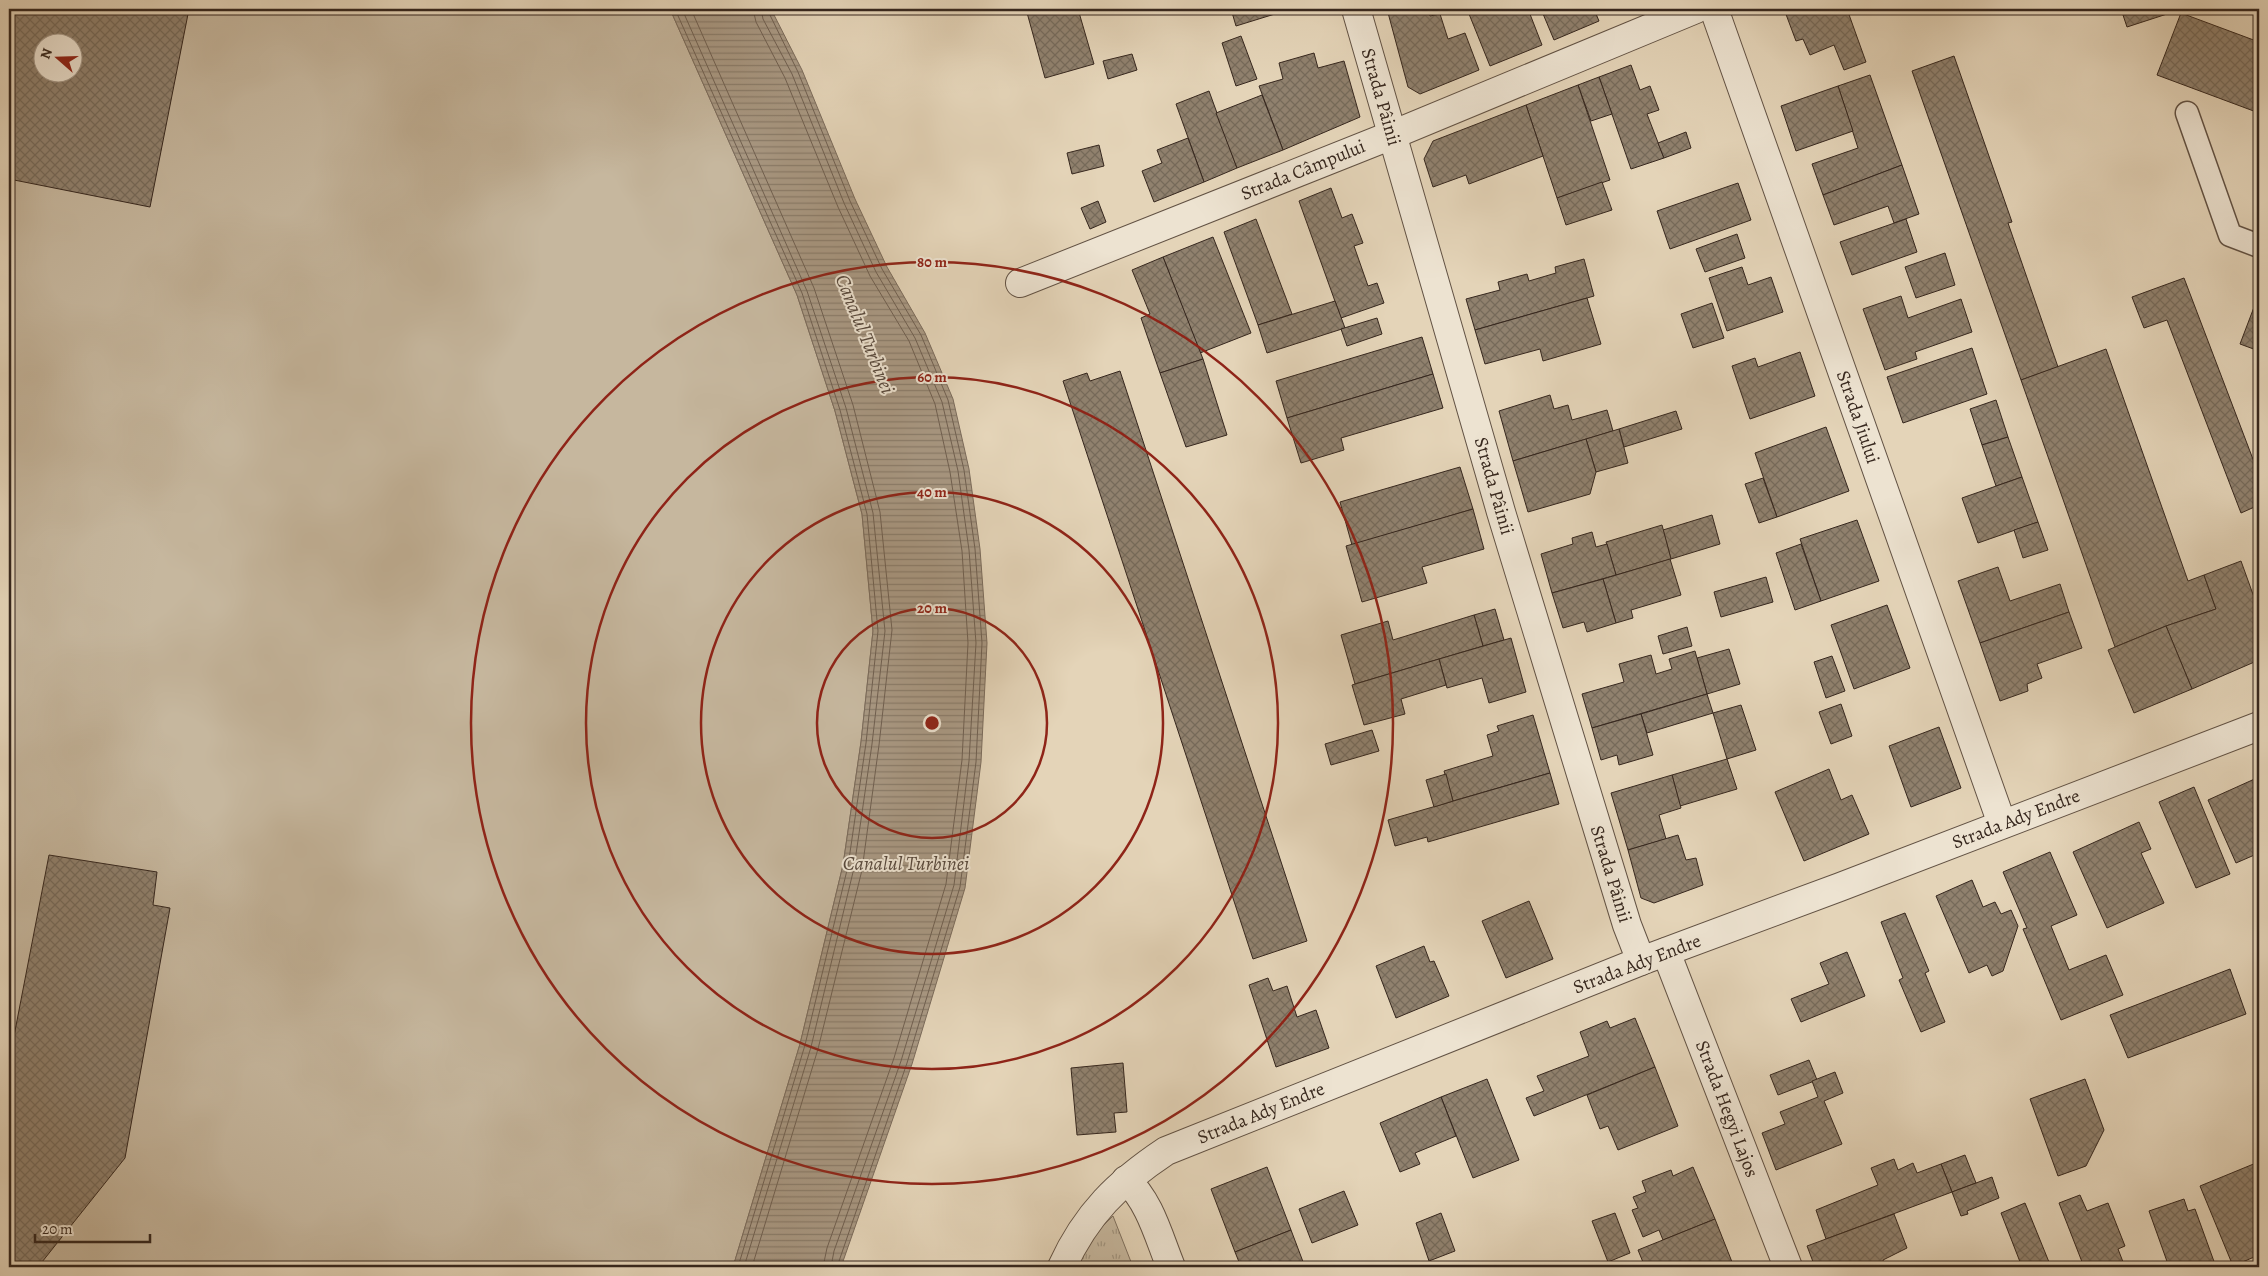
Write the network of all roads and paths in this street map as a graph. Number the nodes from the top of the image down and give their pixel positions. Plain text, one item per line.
1 (1356, 9) edge
2 (1696, 9) edge
3 (1714, 9) edge
4 (2187, 113) dead end
5 (1392, 135) junction
6 (2259, 246) edge
7 (1020, 283) dead end
8 (2259, 726) edge
9 (2002, 824) junction
10 (1666, 952) junction
11 (1641, 961) junction
12 (1126, 1180) junction
13 (1062, 1267) edge
14 (1170, 1267) edge
15 (1788, 1267) edge

1 - 5 street, Strada Pâinii
2 - 5 street, Strada Câmpului
3 - 9 street, Strada Jiului
4 - 6 lane
5 - 7 street, Strada Câmpului
5 - 11 street, Strada Pâinii
8 - 9 street, Strada Ady Endre
9 - 10 street, Strada Ady Endre
10 - 11 street, Strada Ady Endre
10 - 15 street, Strada Hegyi Lajos
11 - 12 street, Strada Ady Endre
12 - 13 street, Strada Ady Endre
12 - 14 street

